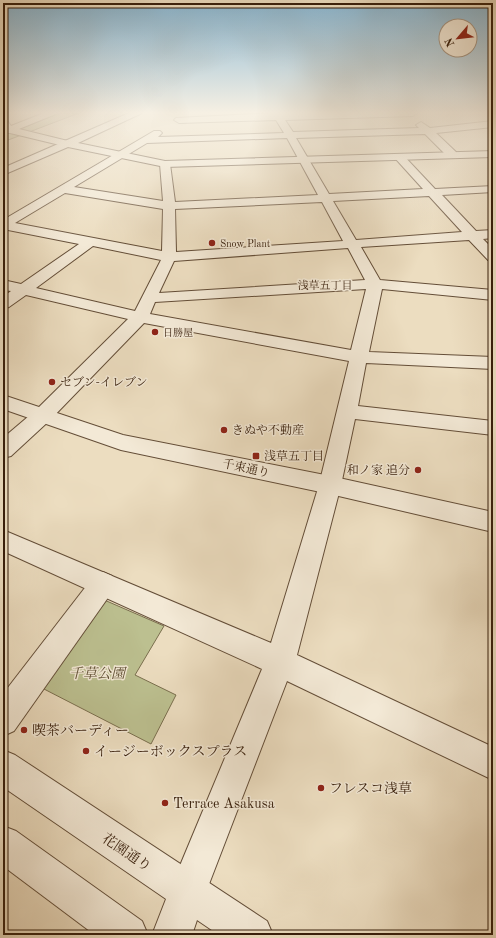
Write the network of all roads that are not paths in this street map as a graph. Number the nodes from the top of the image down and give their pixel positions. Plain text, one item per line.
1 (25, 157) edge
2 (35, 157) edge
3 (116, 157) edge
4 (128, 157) edge
5 (302, 157) edge
6 (398, 157) junction
7 (404, 157) edge
8 (304, 160) junction
9 (165, 164) junction
10 (3, 165) edge
11 (3, 172) edge
12 (63, 189) junction
13 (493, 189) edge
14 (433, 192) junction
15 (325, 199) junction
16 (169, 206) junction
17 (3, 225) edge
18 (493, 234) edge
19 (473, 236) junction
20 (89, 243) junction
21 (354, 244) junction
22 (169, 257) junction
23 (493, 257) edge
24 (375, 284) junction
25 (3, 285) edge
26 (22, 290) junction
27 (493, 295) edge
28 (150, 298) junction
29 (3, 304) edge
30 (140, 318) junction
31 (358, 357) junction
32 (493, 363) edge
33 (3, 402) edge
34 (346, 411) junction
35 (43, 415) junction
36 (493, 428) edge
37 (3, 450) edge
38 (330, 485) junction
39 (493, 522) edge
40 (3, 540) edge
41 (103, 584) junction
42 (280, 662) junction
43 (3, 720) edge
44 (493, 764) edge
45 (3, 767) edge
46 (3, 844) edge
47 (188, 892) junction
48 (128, 935) edge
49 (172, 935) edge
50 (253, 935) edge

1 - 10 street
2 - 11 street
3 - 12 street
4 - 9 street
5 - 8 street
6 - 7 street
6 - 8 street
6 - 14 street
8 - 9 street
8 - 15 street
9 - 16 street
12 - 16 street
12 - 17 street
13 - 14 street
14 - 15 street
14 - 19 street
15 - 16 street
15 - 21 street
16 - 22 street
17 - 20 street
18 - 19 street
19 - 21 street
19 - 23 street
20 - 22 street
20 - 26 street
21 - 22 street
21 - 24 street
22 - 28 street
24 - 27 street
24 - 28 street
24 - 31 street
25 - 26 street
26 - 29 street
26 - 30 street
28 - 30 street
30 - 31 street
30 - 35 street
31 - 32 street
31 - 34 street
33 - 35 street, 千束通り
34 - 36 street
34 - 38 street
35 - 37 street
35 - 38 street, 千束通り
38 - 39 street, 千束通り
38 - 42 street
40 - 41 street
41 - 42 street
41 - 43 street
42 - 44 street
42 - 47 street
45 - 47 street, 花園通り
46 - 48 street
47 - 49 street
47 - 50 street, 花園通り

